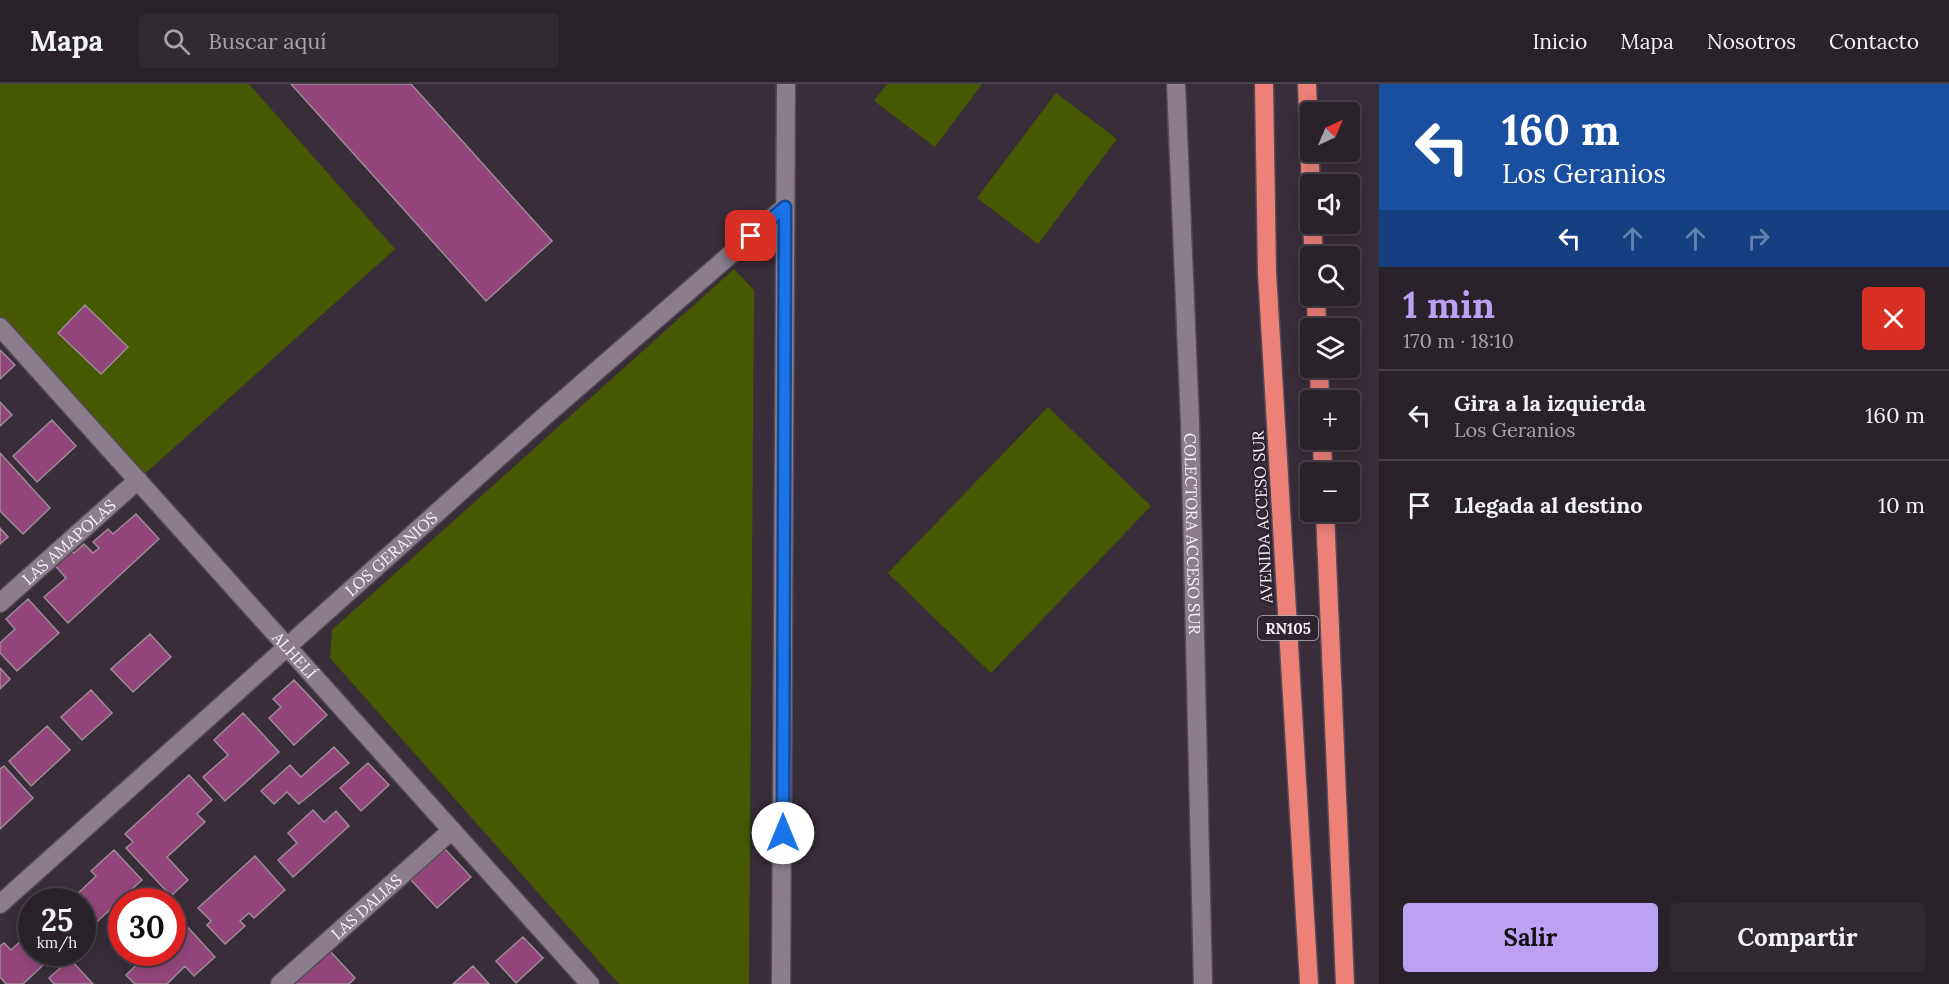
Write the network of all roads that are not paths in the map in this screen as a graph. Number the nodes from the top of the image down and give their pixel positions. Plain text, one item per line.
1 (786, 84) edge
2 (1176, 84) edge
3 (1264, 84) edge
4 (1306, 84) edge
5 (1310, 174) edge
6 (785, 207) junction
7 (0, 327) edge
8 (138, 480) junction
9 (1325, 522) edge
10 (0, 603) edge
11 (287, 646) junction
12 (452, 830) junction
13 (0, 904) edge
14 (279, 984) edge
15 (590, 984) edge
16 (781, 984) edge
17 (1203, 984) edge
18 (1309, 984) edge
19 (1345, 984) edge

1 - 6 street
2 - 17 street, COLECTORA ACCESO SUR
3 - 18 highway, AVENIDA ACCESO SUR / RN105
4 - 5 highway
6 - 11 street, LOS GERANIOS
6 - 16 street
7 - 8 street, ALHELÍ
8 - 10 street, LAS AMAPOLAS
8 - 11 street, ALHELÍ
9 - 19 highway, RN105
11 - 12 street, ALHELÍ
11 - 13 street, LOS GERANIOS
12 - 14 street, LAS DALIAS
12 - 15 street, ALHELÍ

